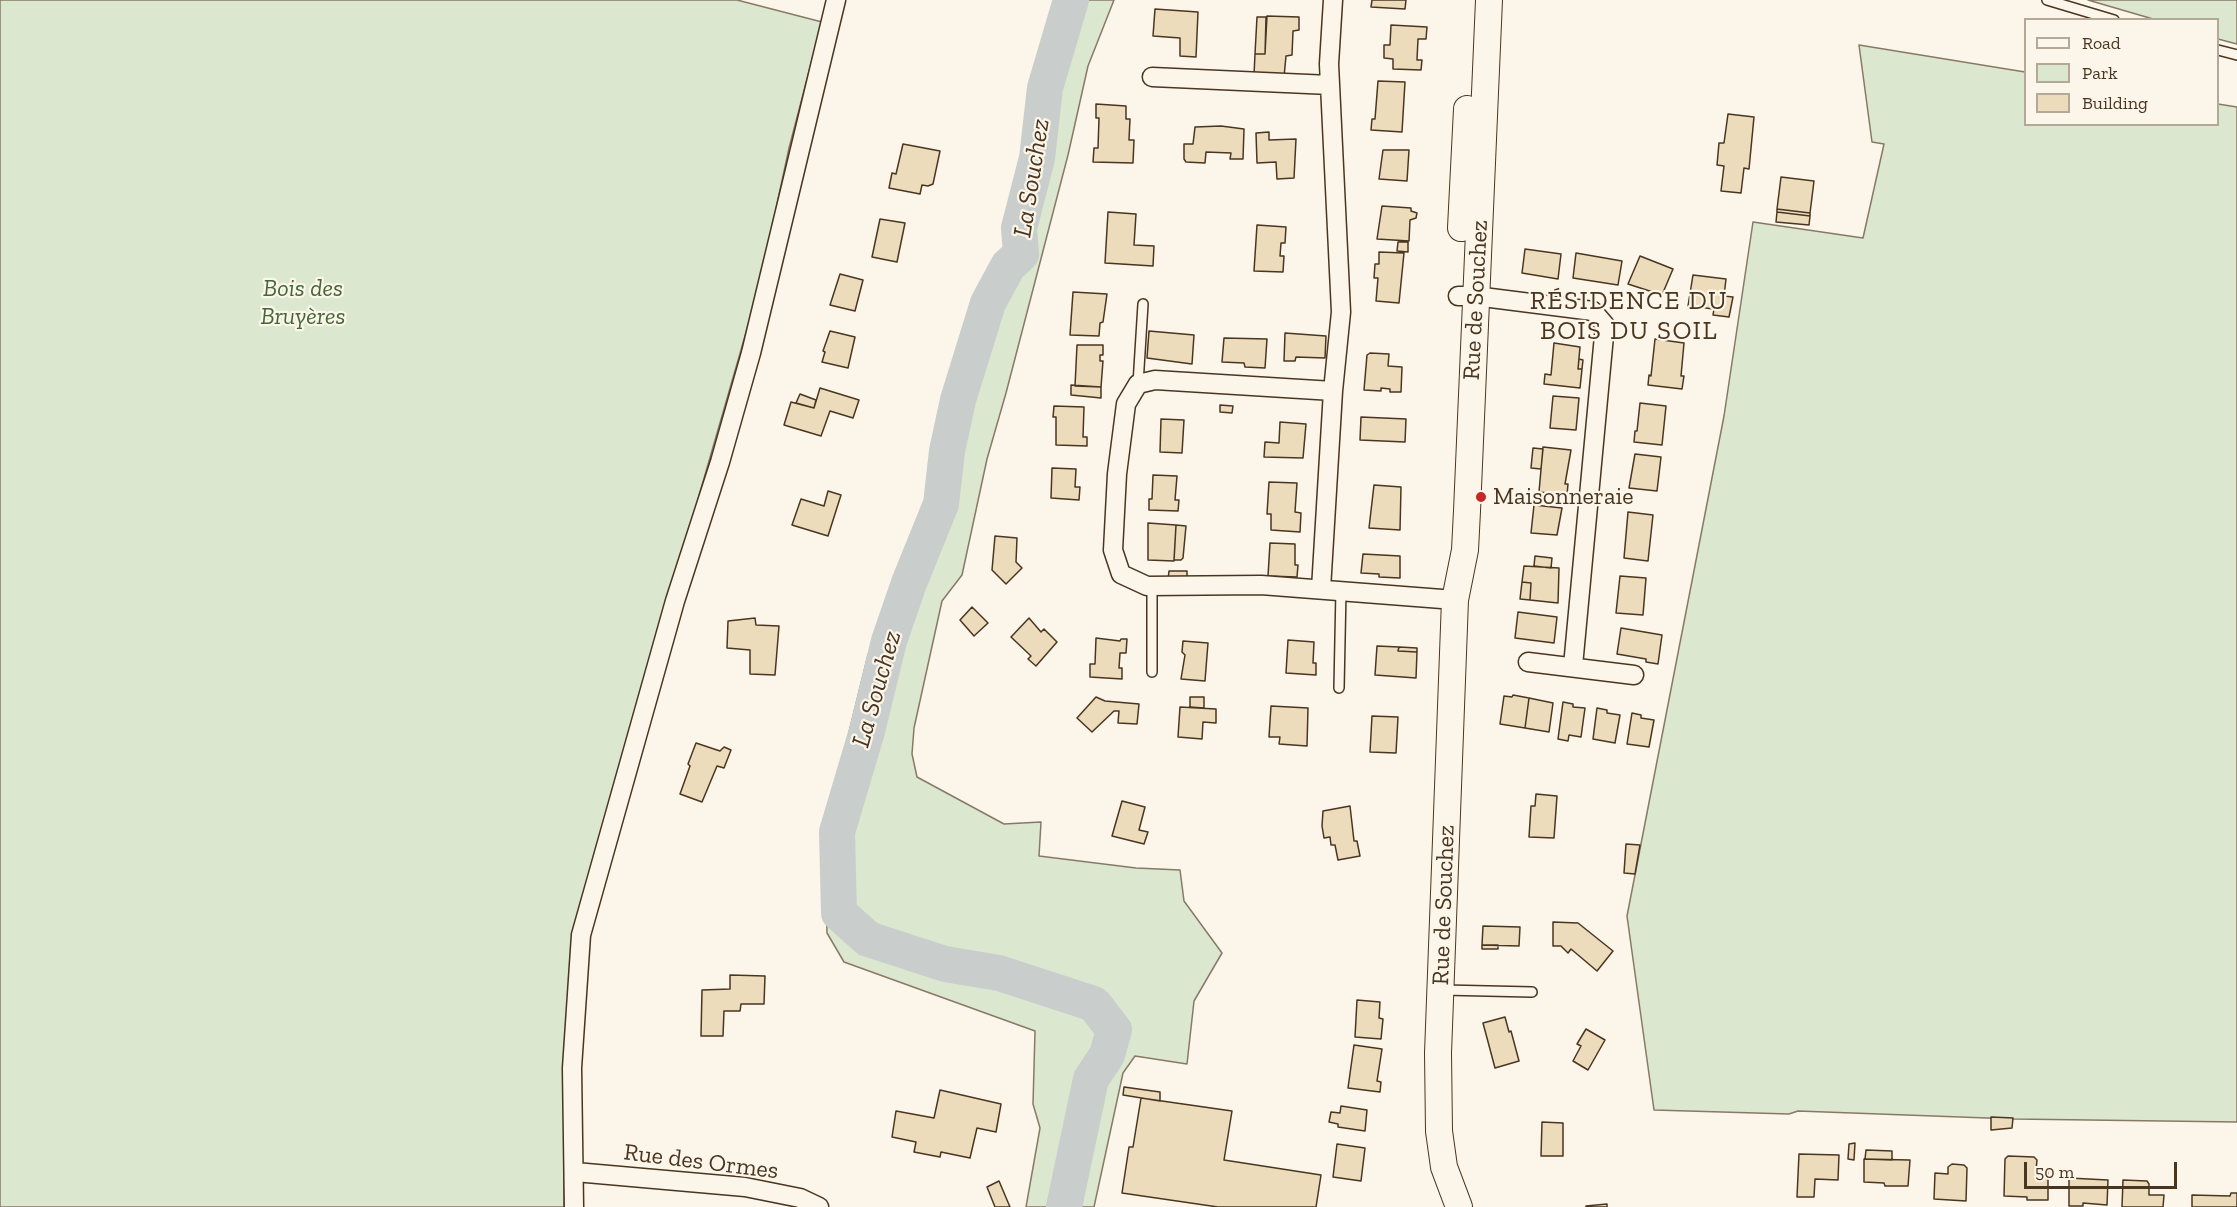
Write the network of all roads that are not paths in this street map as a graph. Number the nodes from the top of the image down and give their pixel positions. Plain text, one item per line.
1 (836, 0) edge
2 (1334, 0) edge
3 (1476, 0) edge
4 (1489, 0) edge
5 (2047, 0) edge
6 (2107, 18) edge
7 (2219, 50) edge
8 (2237, 55) edge
9 (1152, 77) dead end
10 (1330, 85) junction
11 (1466, 296) junction
12 (1143, 303) dead end
13 (1138, 384) junction
14 (1333, 391) junction
15 (1152, 586) junction
16 (1321, 589) junction
17 (1341, 590) junction
18 (1455, 600) junction
19 (1528, 662) dead end
20 (1573, 666) junction
21 (1152, 672) dead end
22 (1634, 675) dead end
23 (1339, 688) dead end
24 (1441, 990) junction
25 (1532, 992) dead end
26 (575, 1172) junction
27 (574, 1207) edge
28 (819, 1207) edge
29 (1459, 1207) edge

1 - 26 street
2 - 10 street
3 - 11 main road, Rue de Souchez
4 - 11 main road, Rue de Souchez
5 - 6 lane
7 - 8 lane
9 - 10 street
10 - 14 street
11 - 18 main road, Rue de Souchez
11 - 20 street
12 - 13 lane
13 - 14 street
13 - 15 street
14 - 16 street
15 - 16 street
15 - 21 lane
16 - 17 street
17 - 18 street
17 - 23 lane
18 - 24 main road, Rue de Souchez
19 - 20 street
20 - 22 street
24 - 25 lane
24 - 29 main road, Rue de Souchez
26 - 27 street
26 - 28 street, Rue des Ormes

